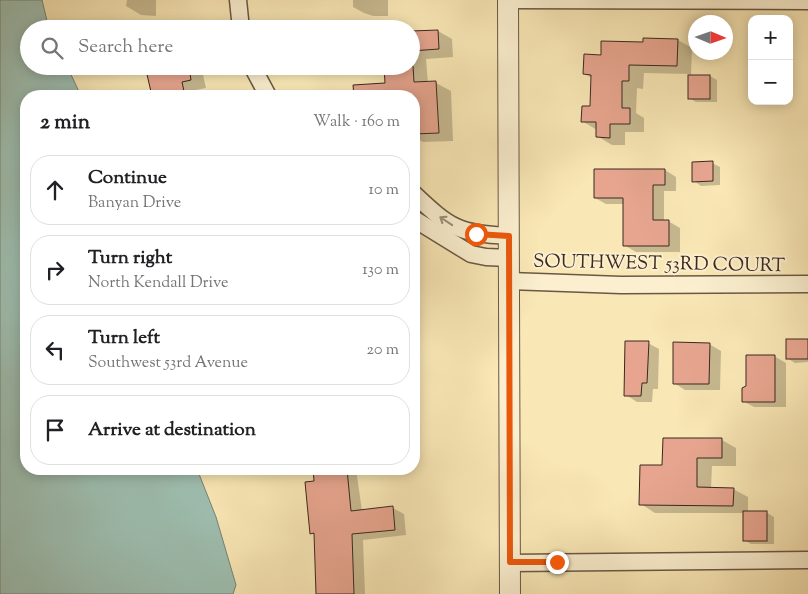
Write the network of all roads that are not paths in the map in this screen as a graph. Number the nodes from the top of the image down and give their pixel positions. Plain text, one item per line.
1 (238, 0) edge
2 (508, 0) edge
3 (808, 1) edge
4 (240, 20) edge
5 (257, 75) edge
6 (265, 90) edge
7 (420, 199) edge
8 (420, 223) edge
9 (509, 236) junction
10 (509, 258) junction
11 (509, 281) junction
12 (808, 284) edge
13 (808, 560) edge
14 (510, 562) junction
15 (510, 594) edge

1 - 4 street
2 - 3 street
2 - 9 street
5 - 6 street
9 -> 7 street
8 - 10 street
9 - 10 street
10 - 11 street
11 - 12 street, SOUTHWEST 53RD COURT
11 - 14 street
13 - 14 street
14 - 15 street

